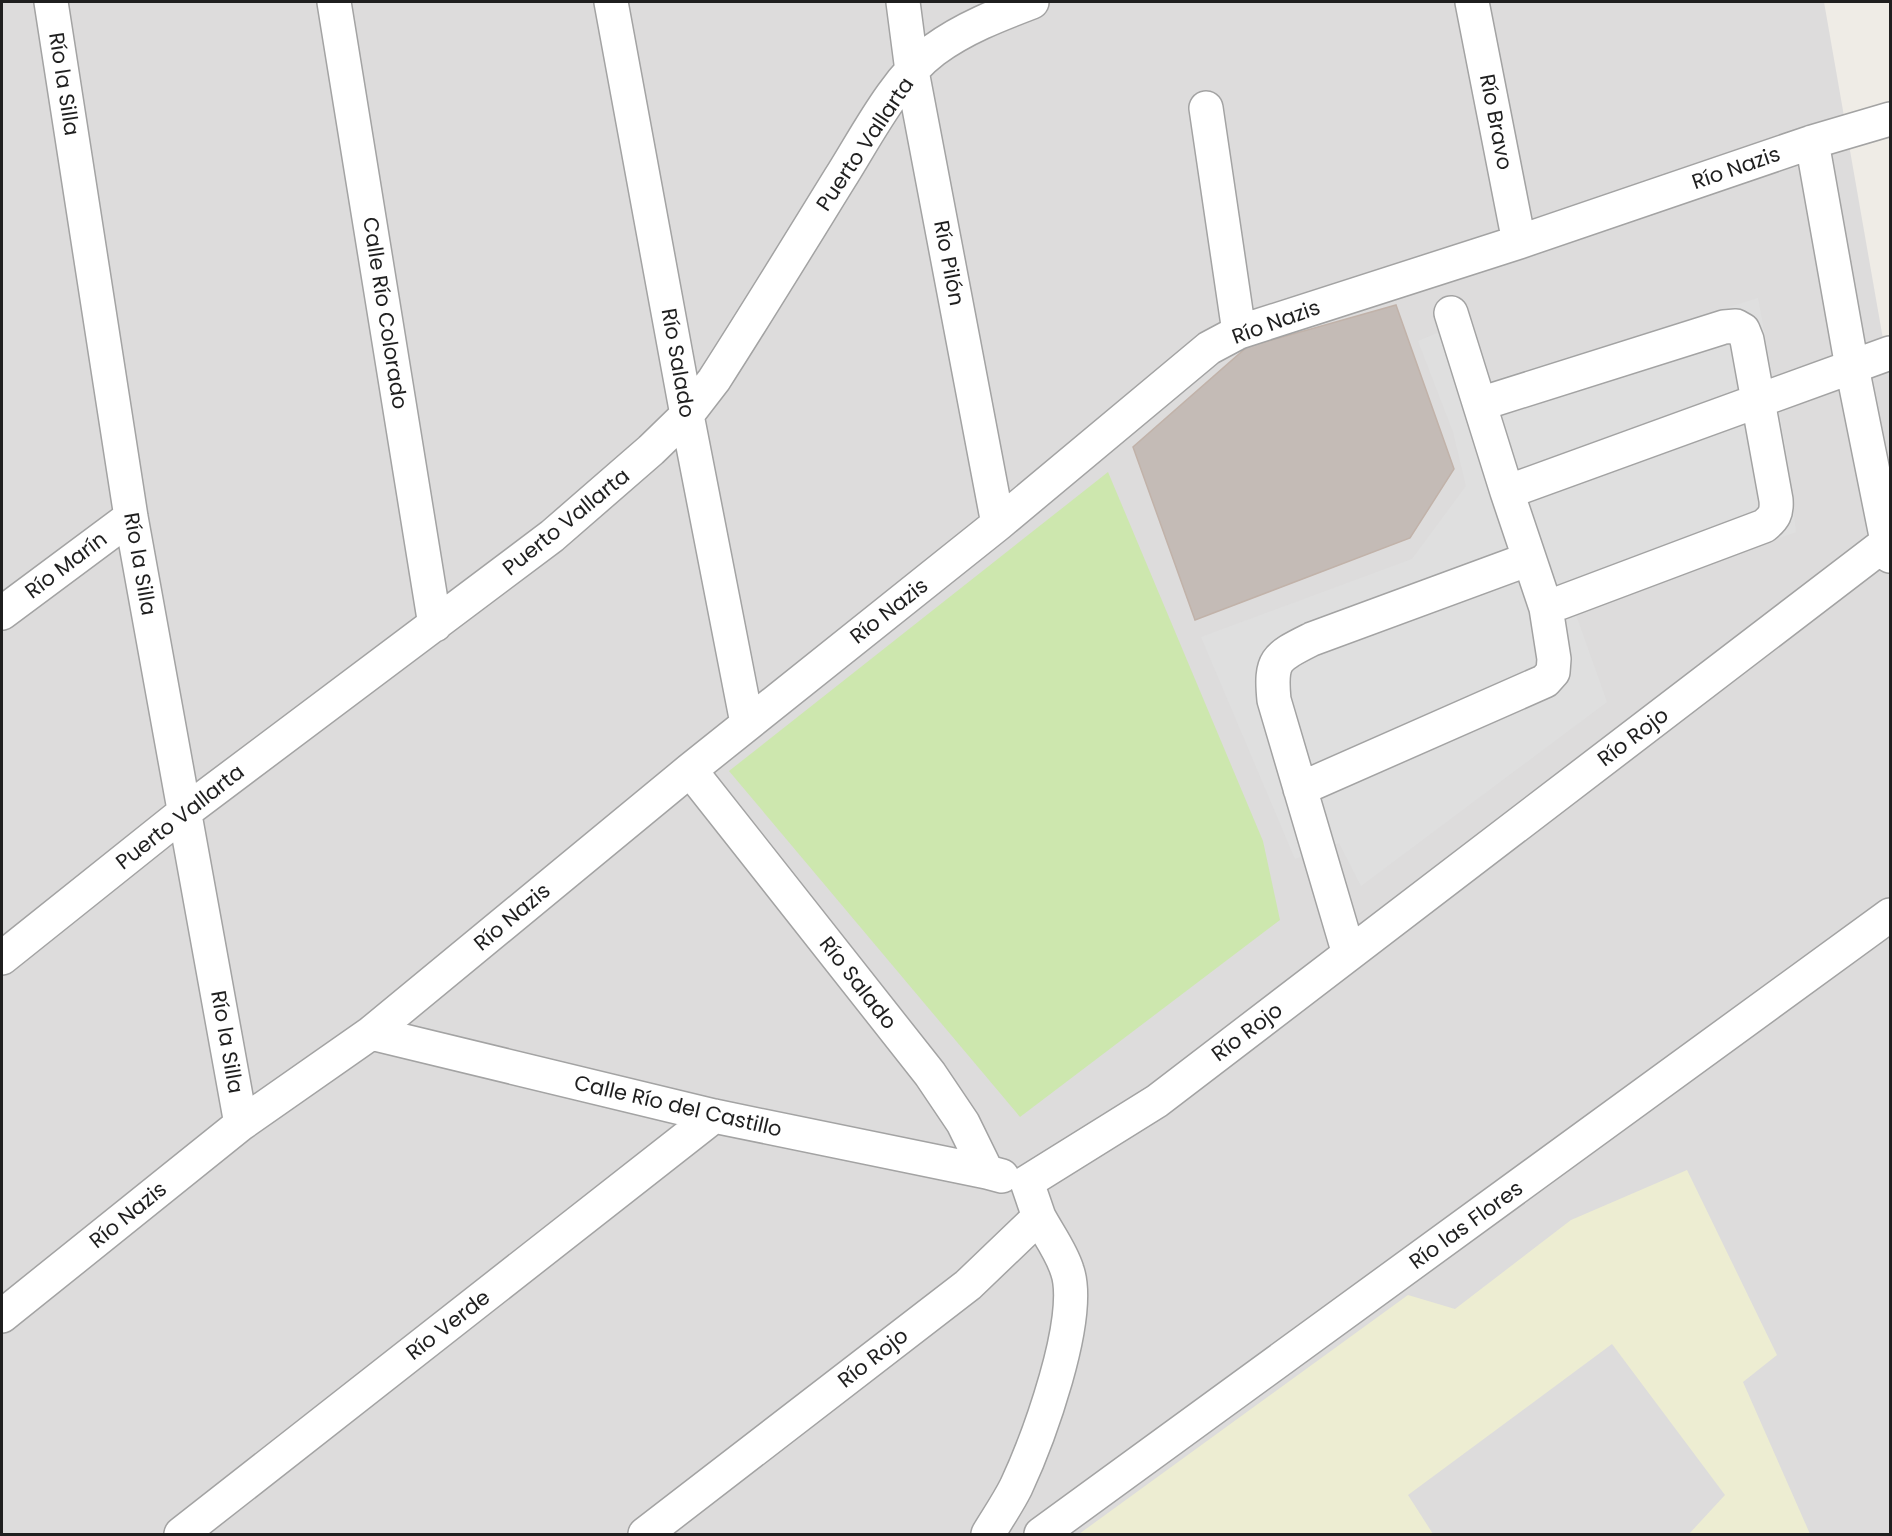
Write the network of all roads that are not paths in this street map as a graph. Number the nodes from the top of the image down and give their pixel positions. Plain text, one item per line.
1 (51, 2) edge
2 (334, 2) edge
3 (611, 2) edge
4 (903, 2) edge
5 (1032, 2) edge
6 (1472, 2) edge
7 (912, 71) junction
8 (1206, 108) dead end
9 (1890, 119) edge
10 (1812, 142) junction
11 (1519, 242) junction
12 (1451, 313) dead end
13 (1239, 332) junction
14 (1890, 353) edge
15 (1852, 367) junction
16 (1759, 400) junction
17 (1479, 404) junction
18 (687, 415) junction
19 (1507, 492) junction
20 (131, 517) junction
21 (998, 525) junction
22 (1890, 546) edge
23 (1529, 559) junction
24 (1546, 608) junction
25 (2, 614) edge
26 (435, 625) junction
27 (747, 723) junction
28 (690, 770) junction
29 (1300, 789) junction
30 (186, 811) junction
31 (1890, 915) edge
32 (1349, 954) junction
33 (2, 958) edge
34 (371, 1033) junction
35 (714, 1116) junction
36 (241, 1124) junction
37 (987, 1172) junction
38 (1027, 1182) junction
39 (1039, 1216) junction
40 (2, 1316) edge
41 (181, 1534) edge
42 (645, 1534) edge
43 (988, 1534) edge
44 (1041, 1534) edge

1 - 20 street, Río la Silla
2 - 26 street, Calle Río Colorado
3 - 18 street, Río Salado
4 - 7 street, Río Pilón
5 - 7 street, Puerto Vallarta
6 - 11 street, Río Bravo
7 - 18 street, Puerto Vallarta
7 - 21 street, Río Pilón
8 - 13 street
9 - 10 street, Río Nazis
10 - 11 street, Río Nazis
10 - 15 street
11 - 13 street, Río Nazis
12 - 17 street
13 - 21 street, Río Nazis
14 - 15 street
15 - 16 street
15 - 22 street
16 - 17 street
16 - 19 street
16 - 24 street
17 - 19 street
18 - 26 street, Puerto Vallarta
18 - 27 street, Río Salado
19 - 23 street
20 - 25 street, Río Marín
20 - 30 street, Río la Silla
21 - 27 street, Río Nazis
22 - 32 street, Río Rojo
23 - 24 street
23 - 29 street
24 - 29 street
26 - 30 street, Puerto Vallarta
27 - 28 street, Río Nazis
28 - 34 street, Río Nazis
28 - 37 street, Río Salado
29 - 32 street
30 - 33 street, Puerto Vallarta
30 - 36 street, Río la Silla
31 - 44 street, Río las Flores
32 - 38 street, Río Rojo
34 - 35 street, Calle Río del Castillo
34 - 36 street, Río Nazis
35 - 37 street, Calle Río del Castillo
35 - 41 street, Río Verde
36 - 40 street, Río Nazis
37 - 38 street
38 - 39 street
39 - 42 street, Río Rojo
39 - 43 street

